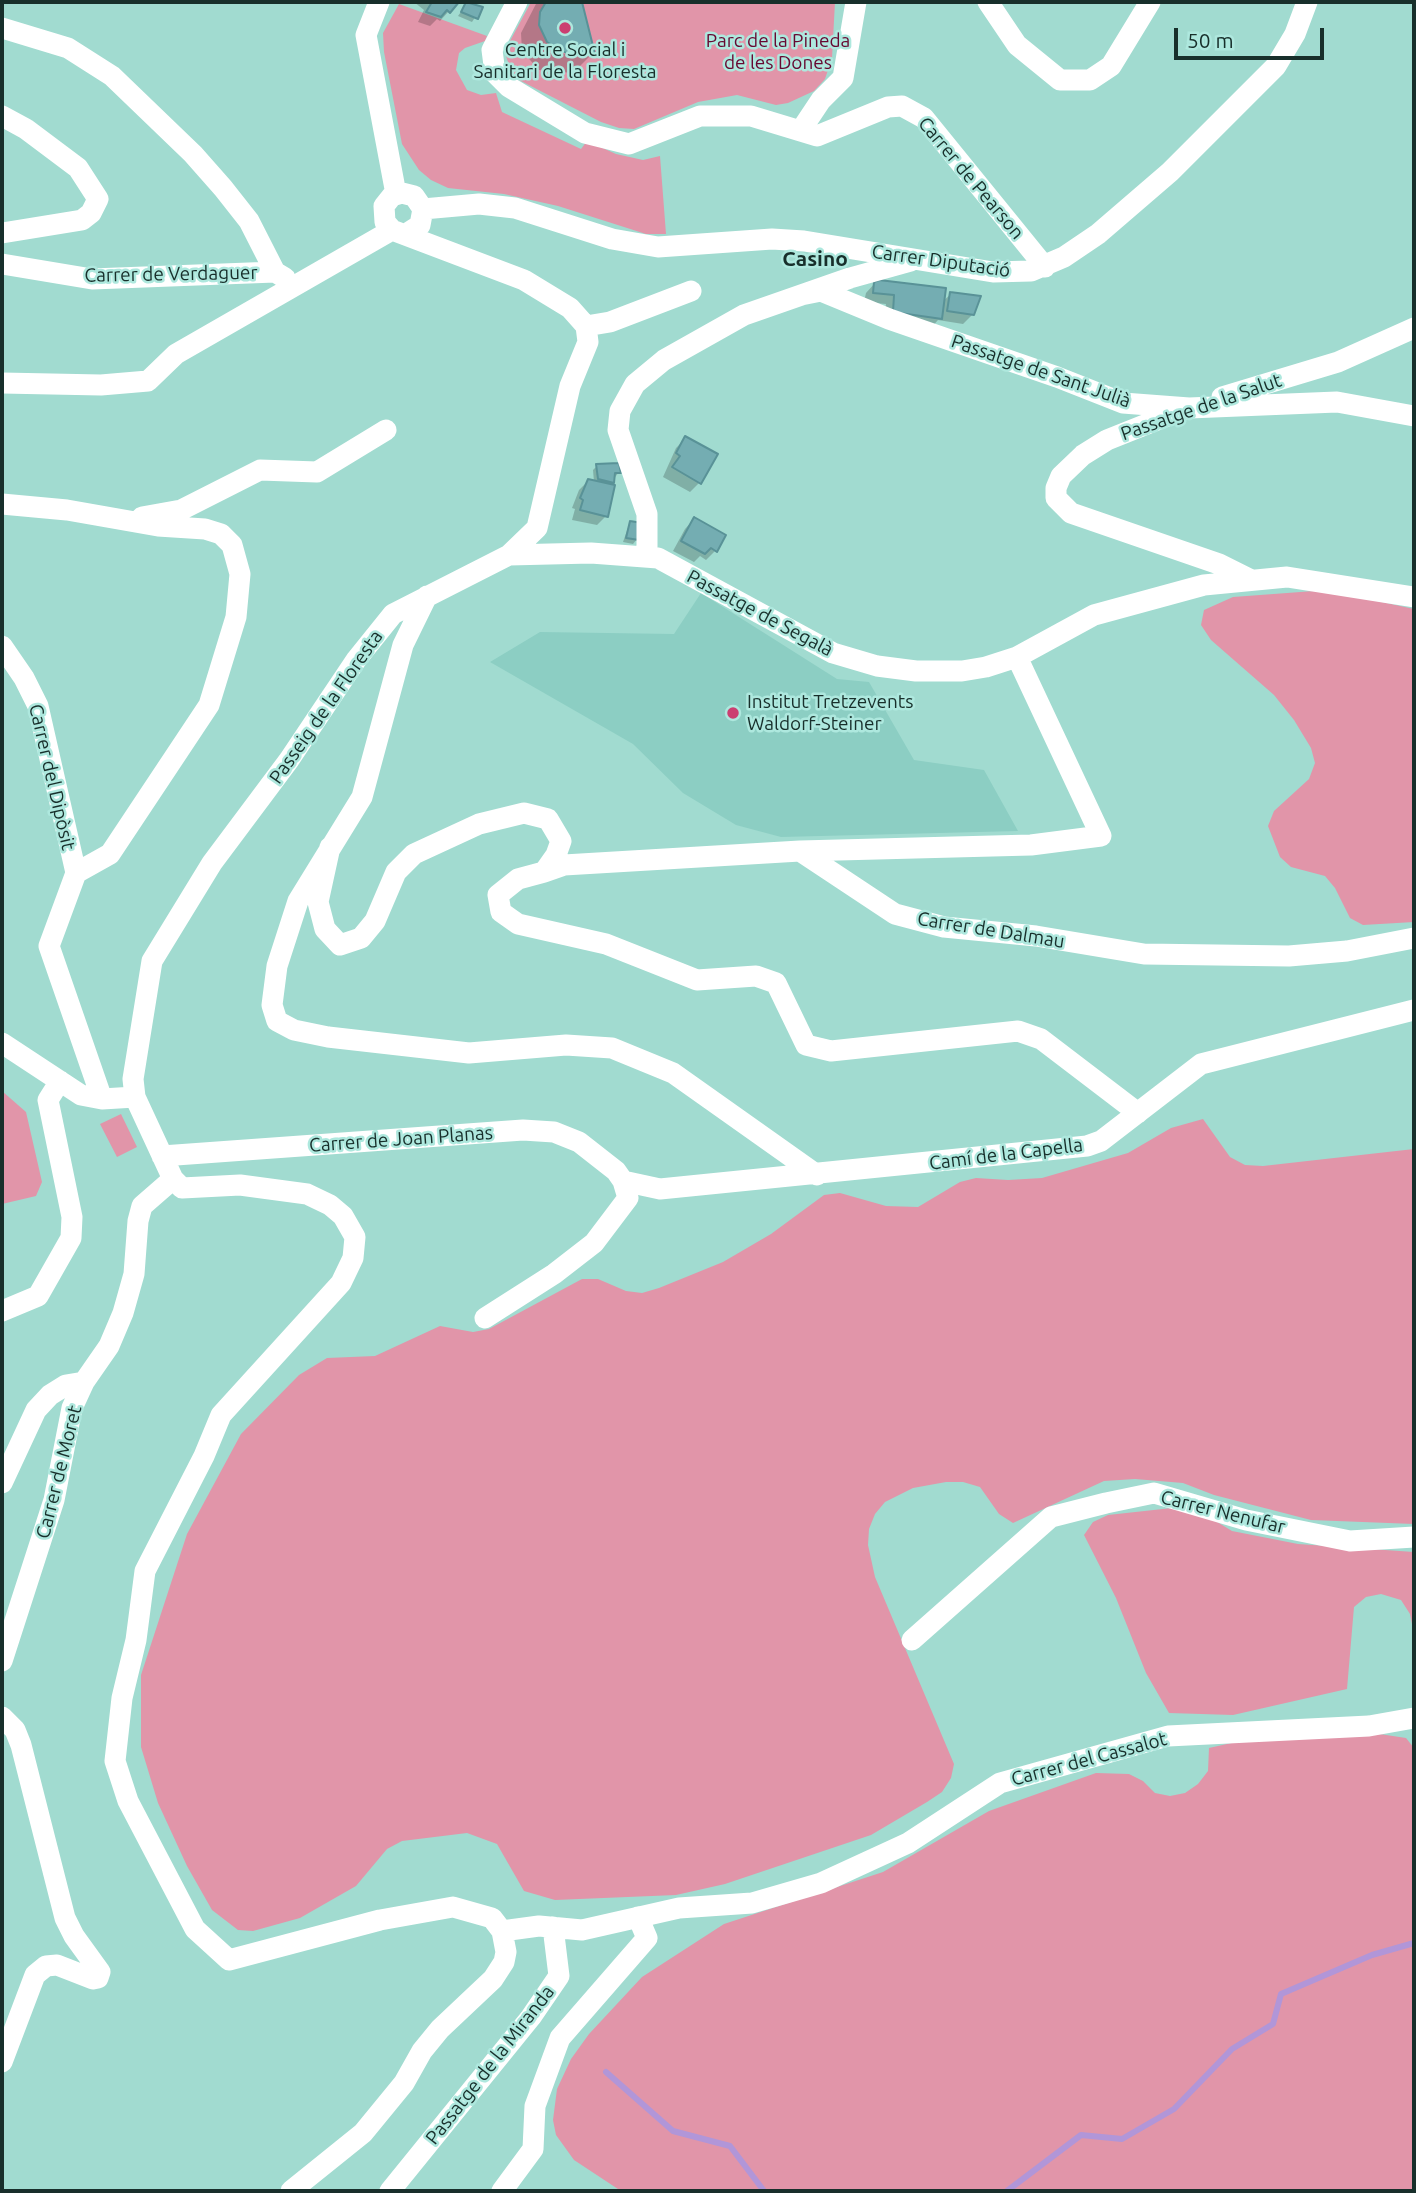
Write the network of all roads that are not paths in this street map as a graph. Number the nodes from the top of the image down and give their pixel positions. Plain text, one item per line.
1 (517, 2) edge
2 (856, 2) edge
3 (988, 2) edge
4 (1150, 2) edge
5 (1307, 2) edge
6 (376, 4) edge
7 (2, 28) edge
8 (2, 116) edge
9 (801, 130) junction
10 (396, 194) junction
11 (423, 209) junction
12 (399, 232) junction
13 (2, 233) edge
14 (916, 260) junction
15 (2, 264) edge
16 (1045, 267) junction
17 (275, 272) junction
18 (296, 284) junction
19 (691, 291) dead end
20 (801, 295) junction
21 (586, 326) junction
22 (1414, 328) edge
23 (2, 383) edge
24 (1189, 408) junction
25 (1414, 416) edge
26 (386, 430) dead end
27 (2, 504) edge
28 (133, 519) junction
29 (509, 555) junction
30 (647, 556) junction
31 (1251, 580) junction
32 (427, 596) junction
33 (1414, 597) edge
34 (2, 646) edge
35 (1017, 657) junction
36 (330, 847) junction
37 (800, 850) junction
38 (544, 872) junction
39 (76, 873) junction
40 (1414, 938) edge
41 (1414, 1010) edge
42 (2, 1043) edge
43 (60, 1081) junction
44 (135, 1097) junction
45 (102, 1099) junction
46 (1138, 1113) junction
47 (162, 1156) junction
48 (817, 1175) junction
49 (173, 1179) junction
50 (623, 1181) junction
51 (2, 1311) edge
52 (485, 1318) dead end
53 (84, 1382) junction
54 (2, 1483) edge
55 (1414, 1537) edge
56 (912, 1640) dead end
57 (2, 1661) edge
58 (2, 1717) edge
59 (1414, 1718) edge
60 (638, 1917) junction
61 (553, 1927) junction
62 (502, 1931) junction
63 (2, 2063) edge
64 (290, 2191) edge
65 (390, 2191) edge
66 (502, 2191) edge

1 - 9 street, Carrer de Pearson
2 - 9 street
3 - 4 street
5 - 16 street, Carrer Diputació
6 - 10 street
7 - 17 street
8 - 13 street
9 - 16 street, Carrer de Pearson
10 - 11 street
10 - 12 street
11 - 12 street
11 - 14 street, Carrer Diputació
12 - 18 street
12 - 21 street
14 - 16 street, Carrer Diputació
14 - 20 street
15 - 17 street, Carrer de Verdaguer
17 - 18 street, Carrer de Verdaguer
18 - 23 street
19 - 21 street
20 - 24 street, Passatge de Sant Julià
20 - 30 street
21 - 29 street, Passeig de la Floresta
22 - 24 street, Passatge de la Salut
24 - 25 street, Passatge de Sant Julià
24 - 31 street, Passatge de la Salut
26 - 28 street
27 - 28 street
28 - 39 street
29 - 30 street, Passatge de Segalà
29 - 32 street, Passeig de la Floresta
30 - 35 street, Passatge de Segalà
31 - 33 street, Passatge de Segalà
31 - 35 street, Passatge de Segalà
32 - 36 street
32 - 44 street, Passeig de la Floresta
34 - 39 street, Carrer del Dipòsit
35 - 37 street
36 - 38 street
36 - 48 street
37 - 38 street
37 - 40 street, Carrer de Dalmau
38 - 46 street
39 - 45 street
41 - 46 street, Camí de la Capella
42 - 43 street
43 - 45 street
43 - 51 street
44 - 45 street
44 - 47 street
46 - 48 street, Camí de la Capella
47 - 49 street
47 - 50 street, Carrer de Joan Planas
48 - 50 street, Camí de la Capella
49 - 53 street, Carrer de Moret
49 - 62 street
50 - 52 street
53 - 54 street
53 - 57 street, Carrer de Moret
55 - 56 street, Carrer Nenufar
58 - 63 street
59 - 60 street, Carrer del Cassalot
60 - 61 street, Carrer del Cassalot
60 - 66 street
61 - 62 street, Carrer del Cassalot
61 - 65 street, Passatge de la Miranda
62 - 64 street

